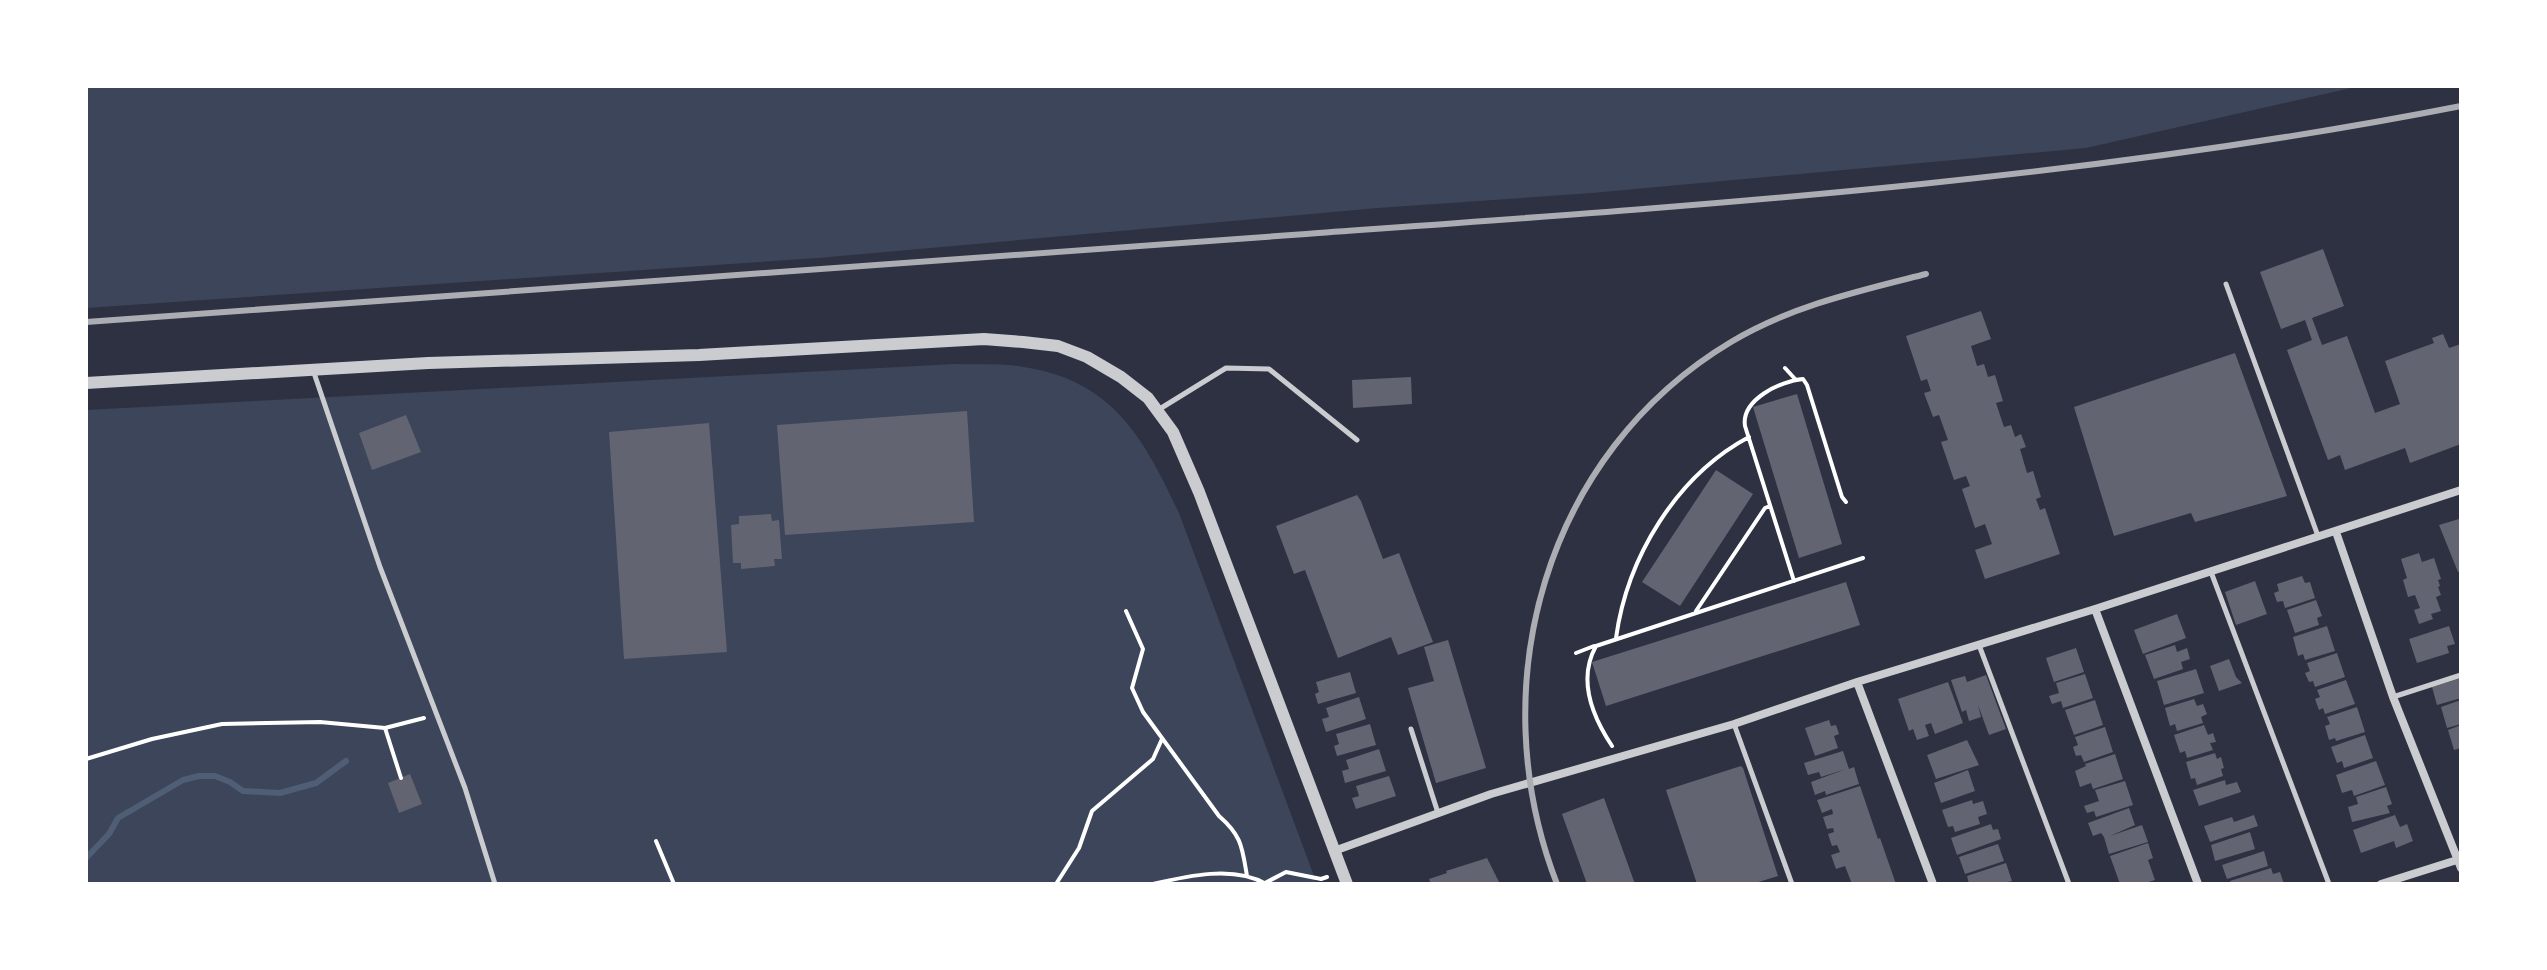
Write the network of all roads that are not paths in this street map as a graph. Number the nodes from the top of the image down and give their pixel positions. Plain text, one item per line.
1 (2226, 284) dead end
2 (313, 369) junction
3 (86, 383) edge
4 (1157, 410) junction
5 (1357, 440) dead end
6 (2461, 490) edge
7 (2336, 532) junction
8 (2318, 537) junction
9 (2210, 571) junction
10 (2095, 609) junction
11 (1979, 644) junction
12 (2461, 675) edge
13 (1857, 682) junction
14 (2393, 697) junction
15 (1734, 724) junction
16 (1411, 729) dead end
17 (1438, 813) junction
18 (1334, 851) junction
19 (2460, 862) edge
20 (1345, 878) edge
21 (495, 884) edge
22 (1792, 884) edge
23 (1933, 884) edge
24 (2069, 884) edge
25 (2198, 884) edge
26 (2329, 884) edge
27 (2381, 884) edge

1 - 8 lane
2 - 3 street
2 - 4 street
2 - 21 lane
4 - 5 lane
4 - 18 street
6 - 7 street
7 - 8 street
7 - 14 street
8 - 9 street
9 - 10 street
9 - 26 lane
10 - 11 street
10 - 25 street
11 - 13 street
11 - 24 lane
12 - 14 lane
13 - 15 street
13 - 23 street
14 - 19 street
15 - 17 street
15 - 22 lane
16 - 17 lane
17 - 18 street
18 - 20 street
19 - 27 street

